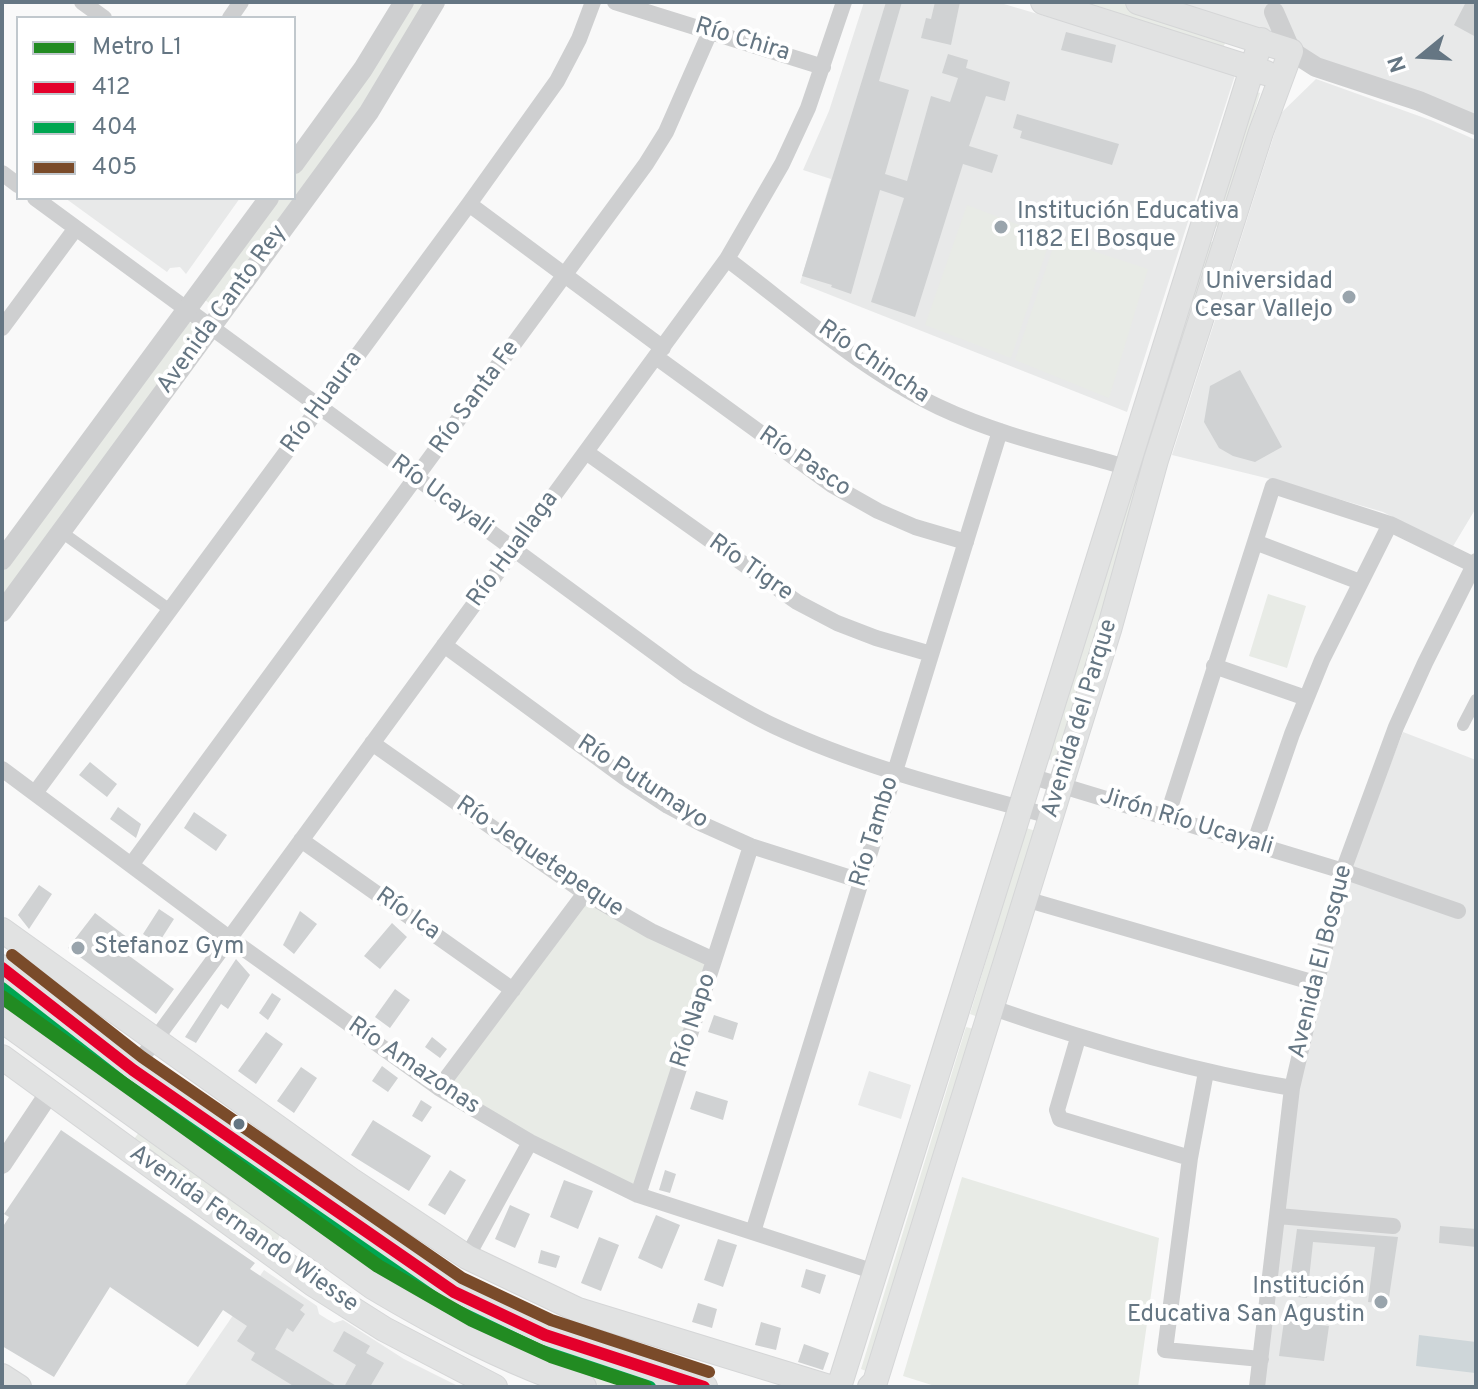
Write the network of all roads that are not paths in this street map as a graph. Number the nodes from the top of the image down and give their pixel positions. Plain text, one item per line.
1 (404, 2) edge
2 (435, 2) edge
3 (593, 2) edge
4 (615, 2) edge
5 (844, 2) edge
6 (1043, 2) edge
7 (1138, 2) edge
8 (86, 3) edge
9 (1275, 7) edge
10 (102, 16) edge
11 (710, 32) junction
12 (1261, 40) junction
13 (1291, 51) junction
14 (823, 67) junction
15 (1251, 67) junction
16 (1316, 67) junction
17 (1282, 78) junction
18 (1476, 125) edge
19 (296, 158) edge
20 (38, 200) edge
21 (268, 200) edge
22 (469, 204) junction
23 (76, 228) junction
24 (1200, 228) junction
25 (1227, 237) junction
26 (727, 259) junction
27 (566, 276) junction
28 (186, 310) junction
29 (2, 328) edge
30 (209, 328) junction
31 (660, 352) junction
32 (319, 408) junction
33 (1000, 431) junction
34 (586, 452) junction
35 (1126, 467) junction
36 (416, 479) junction
37 (1390, 524) junction
38 (67, 536) dead end
39 (966, 542) junction
40 (1255, 542) junction
41 (513, 550) junction
42 (2, 560) edge
43 (1475, 564) edge
44 (1360, 582) junction
45 (170, 610) junction
46 (2, 612) edge
47 (444, 645) junction
48 (931, 654) junction
49 (1214, 666) junction
50 (1306, 698) junction
51 (1476, 700) edge
52 (1463, 725) dead end
53 (372, 743) junction
54 (2, 769) edge
55 (895, 771) junction
56 (1030, 776) junction
57 (1060, 785) junction
58 (35, 793) junction
59 (1020, 808) junction
60 (1050, 816) junction
61 (1167, 817) junction
62 (301, 840) junction
63 (1254, 844) junction
64 (751, 846) junction
65 (131, 865) junction
66 (1343, 871) junction
67 (861, 881) junction
68 (585, 893) junction
69 (1025, 899) junction
70 (1458, 911) dead end
71 (2, 930) edge
72 (229, 938) junction
73 (714, 960) junction
74 (2, 968) edge
75 (1315, 983) junction
76 (513, 990) junction
77 (993, 1008) junction
78 (2, 1019) edge
79 (1078, 1038) junction
80 (155, 1040) junction
81 (2, 1057) edge
82 (133, 1070) junction
83 (1206, 1072) junction
84 (439, 1088) junction
85 (1292, 1088) junction
86 (50, 1092) junction
87 (530, 1142) junction
88 (1190, 1158) junction
89 (2, 1164) edge
90 (638, 1195) junction
91 (1278, 1216) junction
92 (1393, 1226) dead end
93 (753, 1232) junction
94 (467, 1257) junction
95 (875, 1272) junction
96 (1261, 1359) junction
97 (2, 1376) edge
98 (19, 1387) edge
99 (495, 1387) edge
100 (583, 1387) edge
101 (704, 1387) edge
102 (829, 1387) edge
103 (839, 1387) edge
104 (870, 1387) edge
105 (1257, 1387) edge

1 - 19 street
2 - 30 street, Avenida Canto Rey
3 - 22 street, Río Huaura
4 - 11 street, Río Chira
5 - 14 street, Río Huallaga
6 - 15 main road
7 - 12 main road
8 - 10 street
9 - 12 street
9 - 13 street
11 - 14 street, Río Chira
11 - 27 street, Río Santa Fe
12 - 13 main road
12 - 15 main road
13 - 16 street
13 - 17 main road, Avenida del Parque
14 - 26 street, Río Huallaga
15 - 17 main road
15 - 24 main road, Avenida del Parque
16 - 17 street
16 - 18 street
17 - 25 main road, Avenida del Parque
20 - 23 street, Río Ucayali
21 - 28 street, Avenida Canto Rey
22 - 27 street, Río Pasco
22 - 32 street, Río Huaura
23 - 28 street, Río Ucayali
23 - 29 street
24 - 25 main road
24 - 35 main road, Avenida del Parque
25 - 57 main road, Avenida del Parque
26 - 31 street, Río Huallaga
26 - 33 street, Río Chincha
27 - 31 street, Río Pasco
27 - 36 street, Río Santa Fe
28 - 30 street, Río Ucayali
28 - 42 street, Avenida Canto Rey
30 - 32 street, Río Ucayali
30 - 46 street, Avenida Canto Rey
31 - 34 street, Río Huallaga
31 - 39 street, Río Pasco
32 - 36 street, Río Ucayali
32 - 45 street, Río Huaura
33 - 35 street, Río Chincha
33 - 39 street, Río Tambo
34 - 41 street, Río Huallaga
34 - 48 street, Río Tigre
35 - 56 main road, Avenida del Parque
36 - 41 street, Río Ucayali
36 - 65 street, Río Santa Fe
37 - 40 street
37 - 43 street
37 - 44 street
38 - 45 street
39 - 48 street, Río Tambo
40 - 44 street
40 - 49 street
41 - 47 street, Río Huallaga
41 - 55 street, Río Ucayali
43 - 66 street, Avenida El Bosque
44 - 50 street
45 - 58 street, Río Huaura
47 - 53 street, Río Huallaga
47 - 64 street, Río Putumayo
48 - 55 street, Río Tambo
49 - 50 street
49 - 61 street
50 - 63 street
51 - 52 street
53 - 62 street, Río Huallaga
53 - 68 street, Río Jequetepeque
54 - 58 street, Río Amazonas
55 - 59 street, Río Ucayali
55 - 67 street, Río Tambo
56 - 57 street, Jirón Río Ucayali
56 - 59 main road, Avenida del Parque
57 - 60 main road, Avenida del Parque
57 - 61 street, Jirón Río Ucayali
58 - 65 street, Río Amazonas
59 - 60 street, Río Ucayali
59 - 95 main road, Avenida del Parque
60 - 69 main road, Avenida del Parque
61 - 63 street, Jirón Río Ucayali
62 - 72 street, Río Huallaga
62 - 76 street, Río Ica
63 - 66 street, Jirón Río Ucayali
64 - 67 street, Río Putumayo
64 - 73 street, Río Napo
65 - 72 street, Río Amazonas
66 - 70 street, Jirón Río Ucayali
66 - 75 street, Avenida El Bosque
67 - 93 street, Río Tambo
68 - 73 street, Río Jequetepeque
68 - 76 street
69 - 75 street
69 - 77 main road, Avenida del Parque
71 - 80 main road
72 - 80 street, Río Huallaga
72 - 84 street, Río Amazonas
73 - 90 street, Río Napo
74 - 82 main road
75 - 85 street, Avenida El Bosque
76 - 84 street
77 - 79 street
77 - 104 main road, Avenida del Parque
78 - 100 main road, Avenida Fernando Wiesse
79 - 83 street
79 - 88 street
80 - 82 street, Río Huallaga
80 - 94 main road
81 - 86 main road, Avenida Fernando Wiesse
82 - 101 main road
83 - 85 street
83 - 88 street
84 - 87 street, Río Amazonas
85 - 91 street, Avenida El Bosque
86 - 89 street
86 - 99 main road, Avenida Fernando Wiesse
87 - 90 street, Río Amazonas
87 - 94 street
88 - 96 street
90 - 93 street, Río Amazonas
91 - 92 street
91 - 96 street, Avenida El Bosque
93 - 95 street, Río Amazonas
94 - 102 main road
95 - 103 main road, Avenida del Parque
96 - 105 street, Avenida El Bosque
97 - 98 main road

